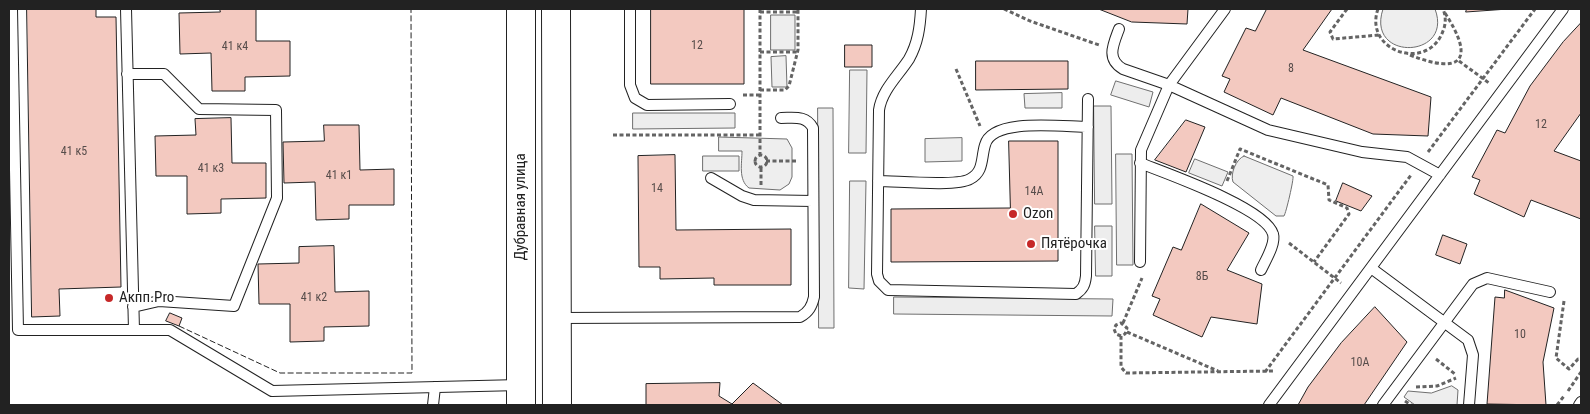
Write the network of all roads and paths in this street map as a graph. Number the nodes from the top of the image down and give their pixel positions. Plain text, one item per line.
1 (12, 9) edge
2 (126, 9) edge
3 (521, 9) edge
4 (556, 9) edge
5 (630, 9) edge
6 (921, 9) edge
7 (1004, 9) edge
8 (1225, 9) edge
9 (1347, 9) edge
10 (1378, 9) edge
11 (1535, 9) edge
12 (1563, 9) edge
13 (760, 10) edge
14 (798, 10) edge
15 (1444, 10) edge
16 (1119, 29) dead end
17 (1379, 35) junction
18 (1112, 49) junction
19 (760, 52) junction
20 (798, 52) junction
21 (1409, 55) junction
22 (1459, 61) junction
23 (956, 69) dead end
24 (1475, 73) dead end
25 (127, 74) junction
26 (1168, 85) junction
27 (11, 88) edge
28 (760, 90) junction
29 (1088, 98) dead end
30 (730, 104) dead end
31 (781, 118) dead end
32 (1088, 127) junction
33 (613, 135) dead end
34 (760, 135) junction
35 (987, 140) junction
36 (760, 155) junction
37 (766, 161) junction
38 (813, 161) junction
39 (1140, 163) junction
40 (1420, 163) junction
41 (1440, 175) junction
42 (711, 178) dead end
43 (878, 181) junction
44 (1221, 196) junction
45 (813, 200) junction
46 (1270, 229) junction
47 (1140, 262) joint
48 (1314, 262) junction
49 (1371, 268) junction
50 (1261, 270) dead end
51 (1329, 274) dead end
52 (1550, 292) joint
53 (133, 307) junction
54 (556, 318) junction
55 (1445, 322) junction
56 (1123, 323) junction
57 (134, 330) junction
58 (1127, 332) junction
59 (1121, 336) junction
60 (1424, 350) junction
61 (1581, 359) edge
62 (1294, 371) junction
63 (1220, 372) junction
64 (1265, 372) junction
65 (1398, 384) junction
66 (435, 388) junction
67 (521, 395) edge
68 (1581, 402) edge
69 (433, 405) edge
70 (557, 405) edge
71 (1268, 405) edge
72 (1383, 405) edge
73 (1469, 405) edge
74 (1579, 405) edge

1 - 27 lane
2 - 25 lane
3 - 67 street, Дубравная улица
4 - 54 street
5 - 30 lane
6 - 43 lane
7 - 18 path
8 - 26 lane
9 - 17 path
10 - 17 path
11 - 40 path
12 - 41 lane
13 - 14 path
13 - 19 path
14 - 20 path
15 - 21 path
15 - 22 path
16 - 18 lane
17 - 21 path
18 - 26 lane
19 - 20 path
19 - 28 path
20 - 28 path
21 - 22 path
22 - 24 path
23 - 35 path
25 - 53 lane
25 - 53 lane
26 - 39 lane
26 - 40 lane
27 - 57 lane
28 - 34 path
29 - 32 lane
31 - 38 lane
32 - 35 lane
32 - 43 lane
33 - 34 path
34 - 36 path
35 - 43 lane
36 - 37 path
36 - 37 path
37 - 38 path
38 - 45 lane
39 - 44 lane
39 - 47 lane
40 - 41 lane
40 - 64 path
41 - 49 lane
42 - 45 lane
44 - 46 lane
44 - 48 path
45 - 54 lane
46 - 48 path
46 - 50 lane
47 - 56 path
48 - 51 path
49 - 55 lane
49 - 62 lane
52 - 55 lane
52 - 61 path
53 - 57 lane
54 - 70 street
55 - 60 lane
55 - 73 lane
56 - 58 path
56 - 59 path
57 - 66 lane
58 - 59 path
58 - 63 path
59 - 63 path
60 - 65 lane
60 - 65 path
62 - 64 path
62 - 71 lane
63 - 64 path
65 - 72 lane
66 - 67 lane
66 - 69 lane
68 - 74 lane

